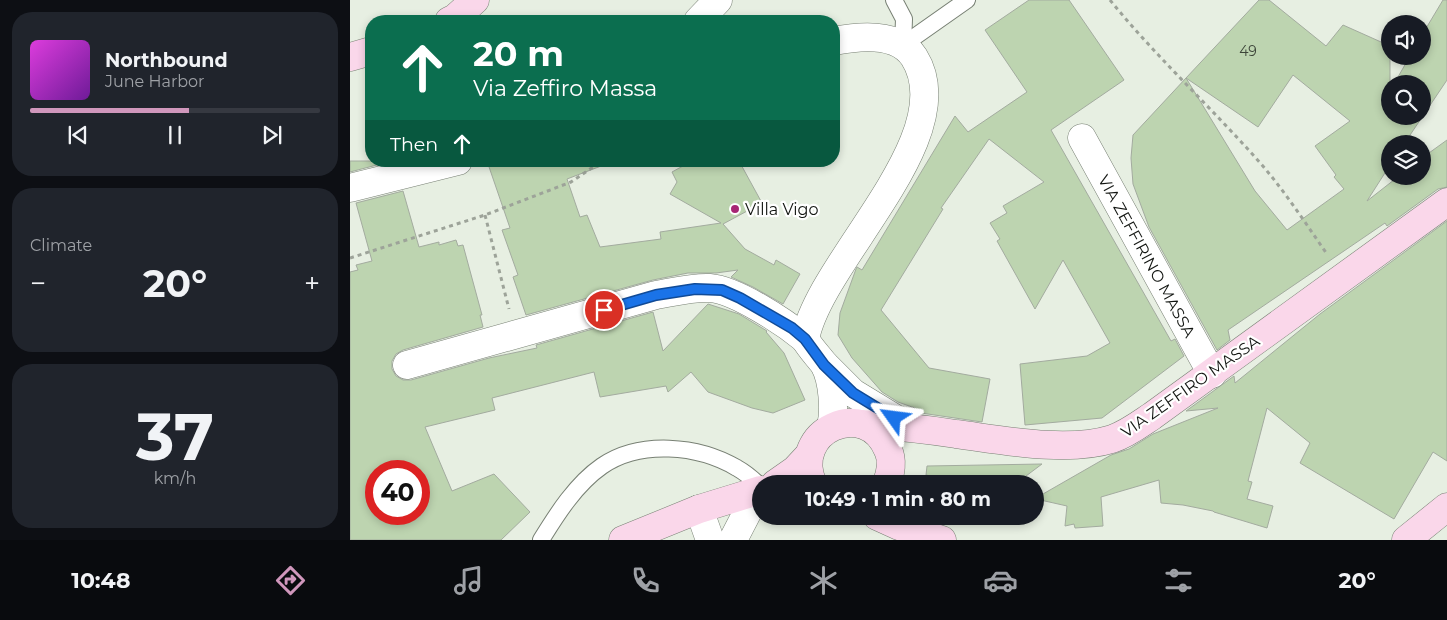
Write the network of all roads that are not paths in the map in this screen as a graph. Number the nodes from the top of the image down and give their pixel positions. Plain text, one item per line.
1 (474, 0) edge
2 (718, 0) edge
3 (894, 0) edge
4 (967, 0) edge
5 (458, 15) edge
6 (704, 15) edge
7 (840, 40) edge
8 (903, 45) junction
9 (365, 53) edge
10 (350, 57) edge
11 (1082, 138) dead end
12 (434, 167) edge
13 (350, 188) edge
14 (1447, 202) edge
15 (805, 339) junction
16 (407, 365) dead end
17 (824, 365) junction
18 (1212, 374) junction
19 (861, 424) junction
20 (831, 427) junction
21 (915, 428) junction
22 (809, 454) junction
23 (788, 475) edge
24 (810, 475) edge
25 (888, 475) edge
26 (752, 481) edge
27 (752, 493) edge
28 (752, 504) edge
29 (1447, 507) edge
30 (699, 509) junction
31 (897, 525) edge
32 (541, 540) edge
33 (623, 540) edge
34 (710, 540) edge
35 (733, 540) edge
36 (942, 540) edge
37 (1406, 540) edge

1 - 5 main road
2 - 6 street
3 - 8 lane
4 - 8 lane
7 - 8 street
8 - 15 street
9 - 10 main road
11 - 18 street, VIA ZEFFIRINO MASSA
12 - 13 street
14 - 18 main road, VIA ZEFFIRO MASSA
15 - 16 street
15 - 17 street
17 - 20 street
17 - 21 street
18 - 21 main road, VIA ZEFFIRO MASSA
19 - 20 main road, VIA ZEFFIRO MASSA
19 - 21 main road, VIA ZEFFIRO MASSA
19 - 25 main road
20 - 22 main road
22 - 23 main road
22 - 24 main road
26 - 32 lane
27 - 30 main road
28 - 35 street
29 - 37 main road
30 - 33 main road
30 - 34 street
31 - 36 main road

